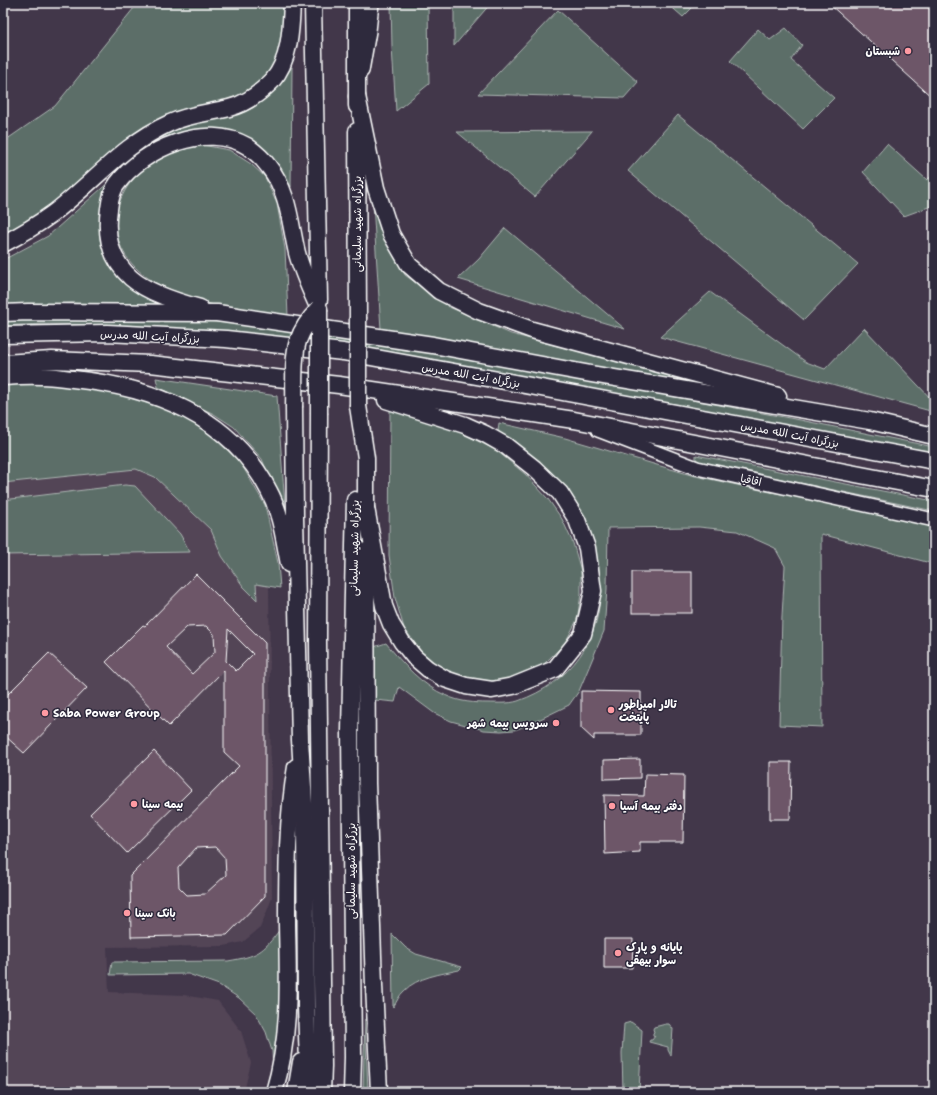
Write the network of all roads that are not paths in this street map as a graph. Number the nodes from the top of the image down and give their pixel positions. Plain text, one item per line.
1 (292, 3) edge
2 (314, 3) edge
3 (357, 3) edge
4 (372, 3) edge
5 (357, 96) junction
6 (3, 244) edge
7 (319, 309) junction
8 (3, 313) edge
9 (217, 313) junction
10 (3, 335) edge
11 (3, 363) edge
12 (3, 376) edge
13 (339, 385) junction
14 (358, 406) junction
15 (574, 420) junction
16 (870, 421) junction
17 (934, 436) edge
18 (934, 461) edge
19 (934, 489) edge
20 (366, 508) junction
21 (934, 520) edge
22 (297, 607) junction
23 (300, 740) junction
24 (306, 1006) junction
25 (274, 1092) edge
26 (296, 1092) edge
27 (309, 1092) edge
28 (322, 1092) edge
29 (352, 1092) edge
30 (379, 1092) edge

1 - 6 highway
2 - 7 highway
3 - 5 highway, بزرگراه شهید سلیمانی
4 - 5 main road
5 - 14 highway, بزرگراه شهید سلیمانی, bridge
5 - 16 highway
7 - 9 highway
7 - 22 highway, bridge
7 - 28 highway, bridge
8 - 9 highway
9 - 16 highway
10 - 18 highway, بزرگراه آیت الله مدرس
11 - 13 highway
12 - 22 highway
13 - 15 highway
13 - 20 highway
14 - 20 highway
14 - 29 highway, بزرگراه شهید سلیمانی
15 - 19 highway
15 - 21 main road, اقاقیا
16 - 17 highway
20 - 30 highway
22 - 23 highway
23 - 24 highway
23 - 25 highway
24 - 26 highway
24 - 27 highway

